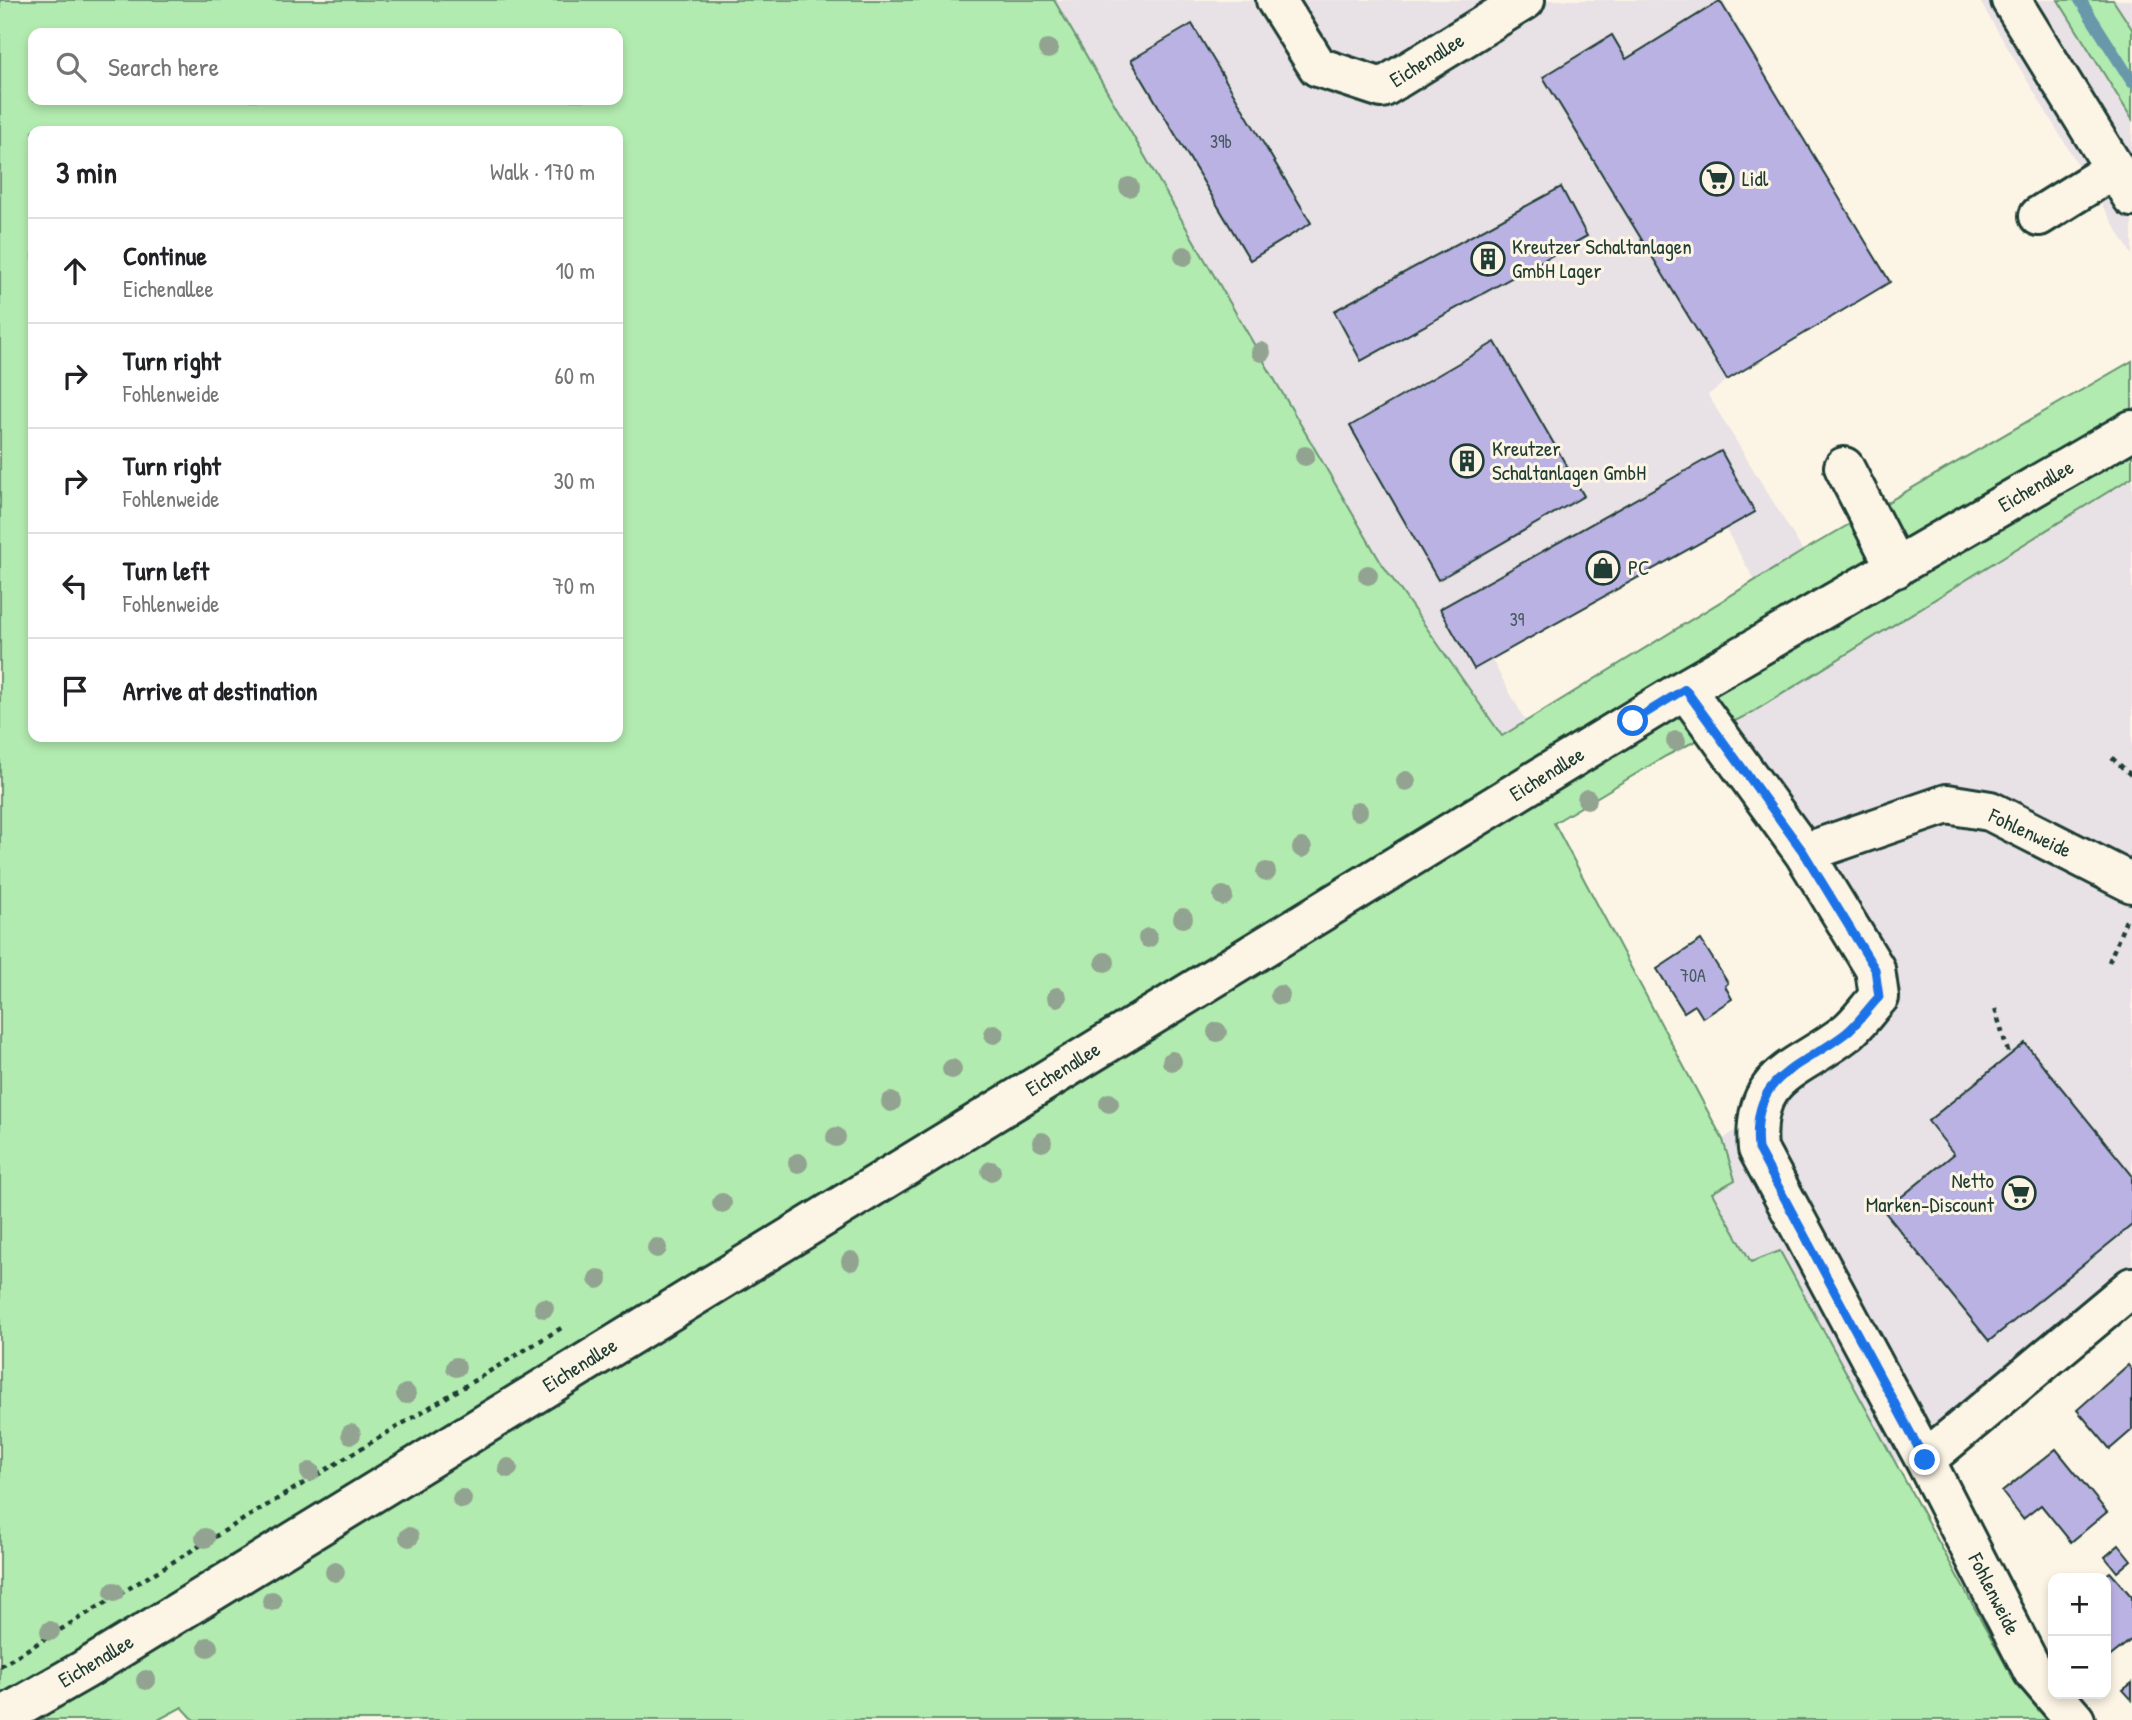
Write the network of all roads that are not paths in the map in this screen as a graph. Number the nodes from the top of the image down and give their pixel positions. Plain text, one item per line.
1 (1276, 0) edge
2 (1525, 0) edge
3 (2011, 0) edge
4 (2123, 183) edge
5 (2039, 216) dead end
6 (2132, 430) edge
7 (1844, 467) dead end
8 (1896, 568) junction
9 (1685, 689) junction
10 (1804, 853) junction
11 (2130, 900) edge
12 (2132, 1287) edge
13 (1925, 1460) junction
14 (0, 1718) edge
15 (2075, 1720) edge

1 - 2 street, Eichenallee
3 - 4 street
4 - 5 street
6 - 8 street, Eichenallee
7 - 8 street
8 - 9 street, Eichenallee
9 - 10 street, Fohlenweide
9 - 14 street, Eichenallee
10 - 11 street, Fohlenweide
10 - 13 street, Fohlenweide
12 - 13 street
13 - 15 street, Fohlenweide

